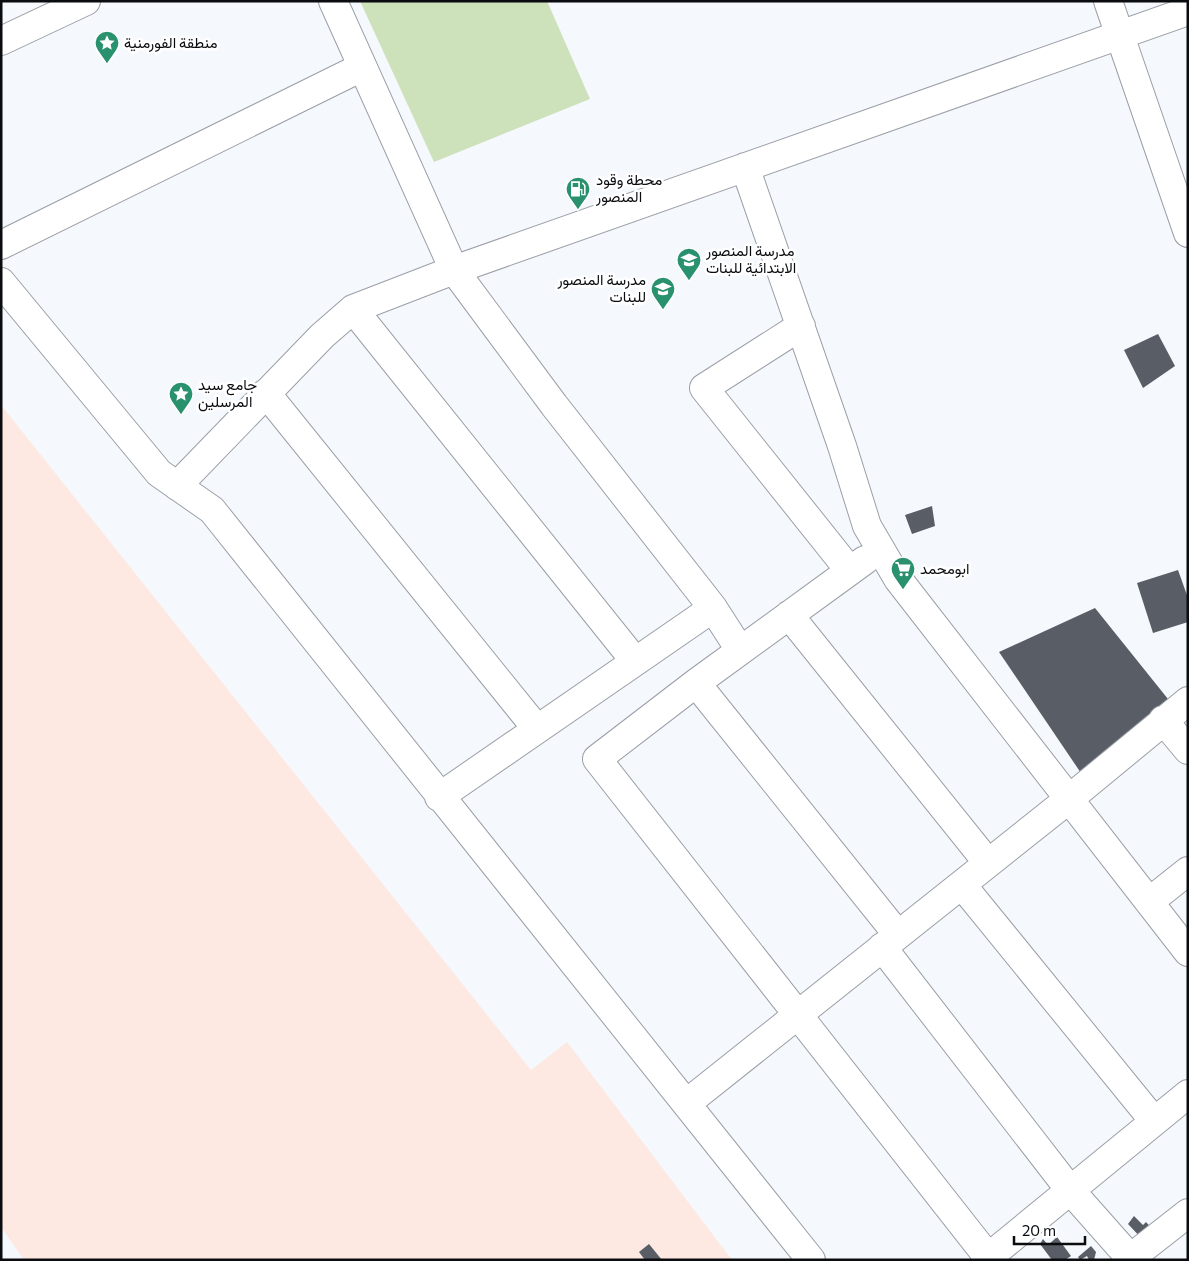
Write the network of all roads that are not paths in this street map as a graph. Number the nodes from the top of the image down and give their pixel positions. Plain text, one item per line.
1 (86, 1) edge
2 (333, 1) edge
3 (1108, 1) edge
4 (1188, 10) edge
5 (1119, 35) junction
6 (1, 41) edge
7 (362, 67) junction
8 (745, 167) junction
9 (1188, 233) edge
10 (1, 245) edge
11 (454, 270) junction
12 (1, 282) edge
13 (353, 309) junction
14 (800, 326) junction
15 (266, 393) junction
16 (177, 486) junction
17 (881, 548) junction
18 (850, 571) junction
19 (712, 608) junction
20 (789, 615) junction
21 (740, 650) junction
22 (635, 661) junction
23 (696, 682) junction
24 (1188, 701) edge
25 (1163, 720) junction
26 (537, 729) junction
27 (1188, 750) edge
28 (439, 797) junction
29 (1069, 799) junction
30 (988, 864) junction
31 (1188, 871) edge
32 (962, 885) junction
33 (1149, 902) junction
34 (890, 941) junction
35 (1188, 952) edge
36 (798, 1015) junction
37 (1188, 1094) edge
38 (687, 1103) junction
39 (1154, 1121) junction
40 (1070, 1190) junction
41 (1188, 1213) edge
42 (986, 1258) edge
43 (1130, 1259) edge
44 (811, 1260) edge

1 - 6 street
2 - 7 street
3 - 5 street
4 - 5 street
5 - 8 street
5 - 9 street
7 - 10 street
7 - 11 street
8 - 11 street
8 - 14 street
11 - 13 street
11 - 19 street
12 - 16 street
13 - 15 street
13 - 22 street
14 - 17 street
14 - 18 street
15 - 16 street
15 - 26 street
16 - 28 street
17 - 18 street
17 - 29 street
18 - 20 street
19 - 21 street
19 - 22 street
20 - 21 street
20 - 30 street
21 - 23 street
22 - 26 street
23 - 34 street
23 - 36 street
24 - 25 street
25 - 27 street
25 - 29 street
26 - 28 street
28 - 38 street
29 - 30 street
29 - 33 street
30 - 32 street
31 - 33 street
32 - 34 street
32 - 39 street
33 - 35 street
34 - 36 street
34 - 40 street
36 - 38 street
36 - 42 street
37 - 39 street
38 - 44 street
39 - 40 street
40 - 42 street
40 - 43 street
41 - 43 street

